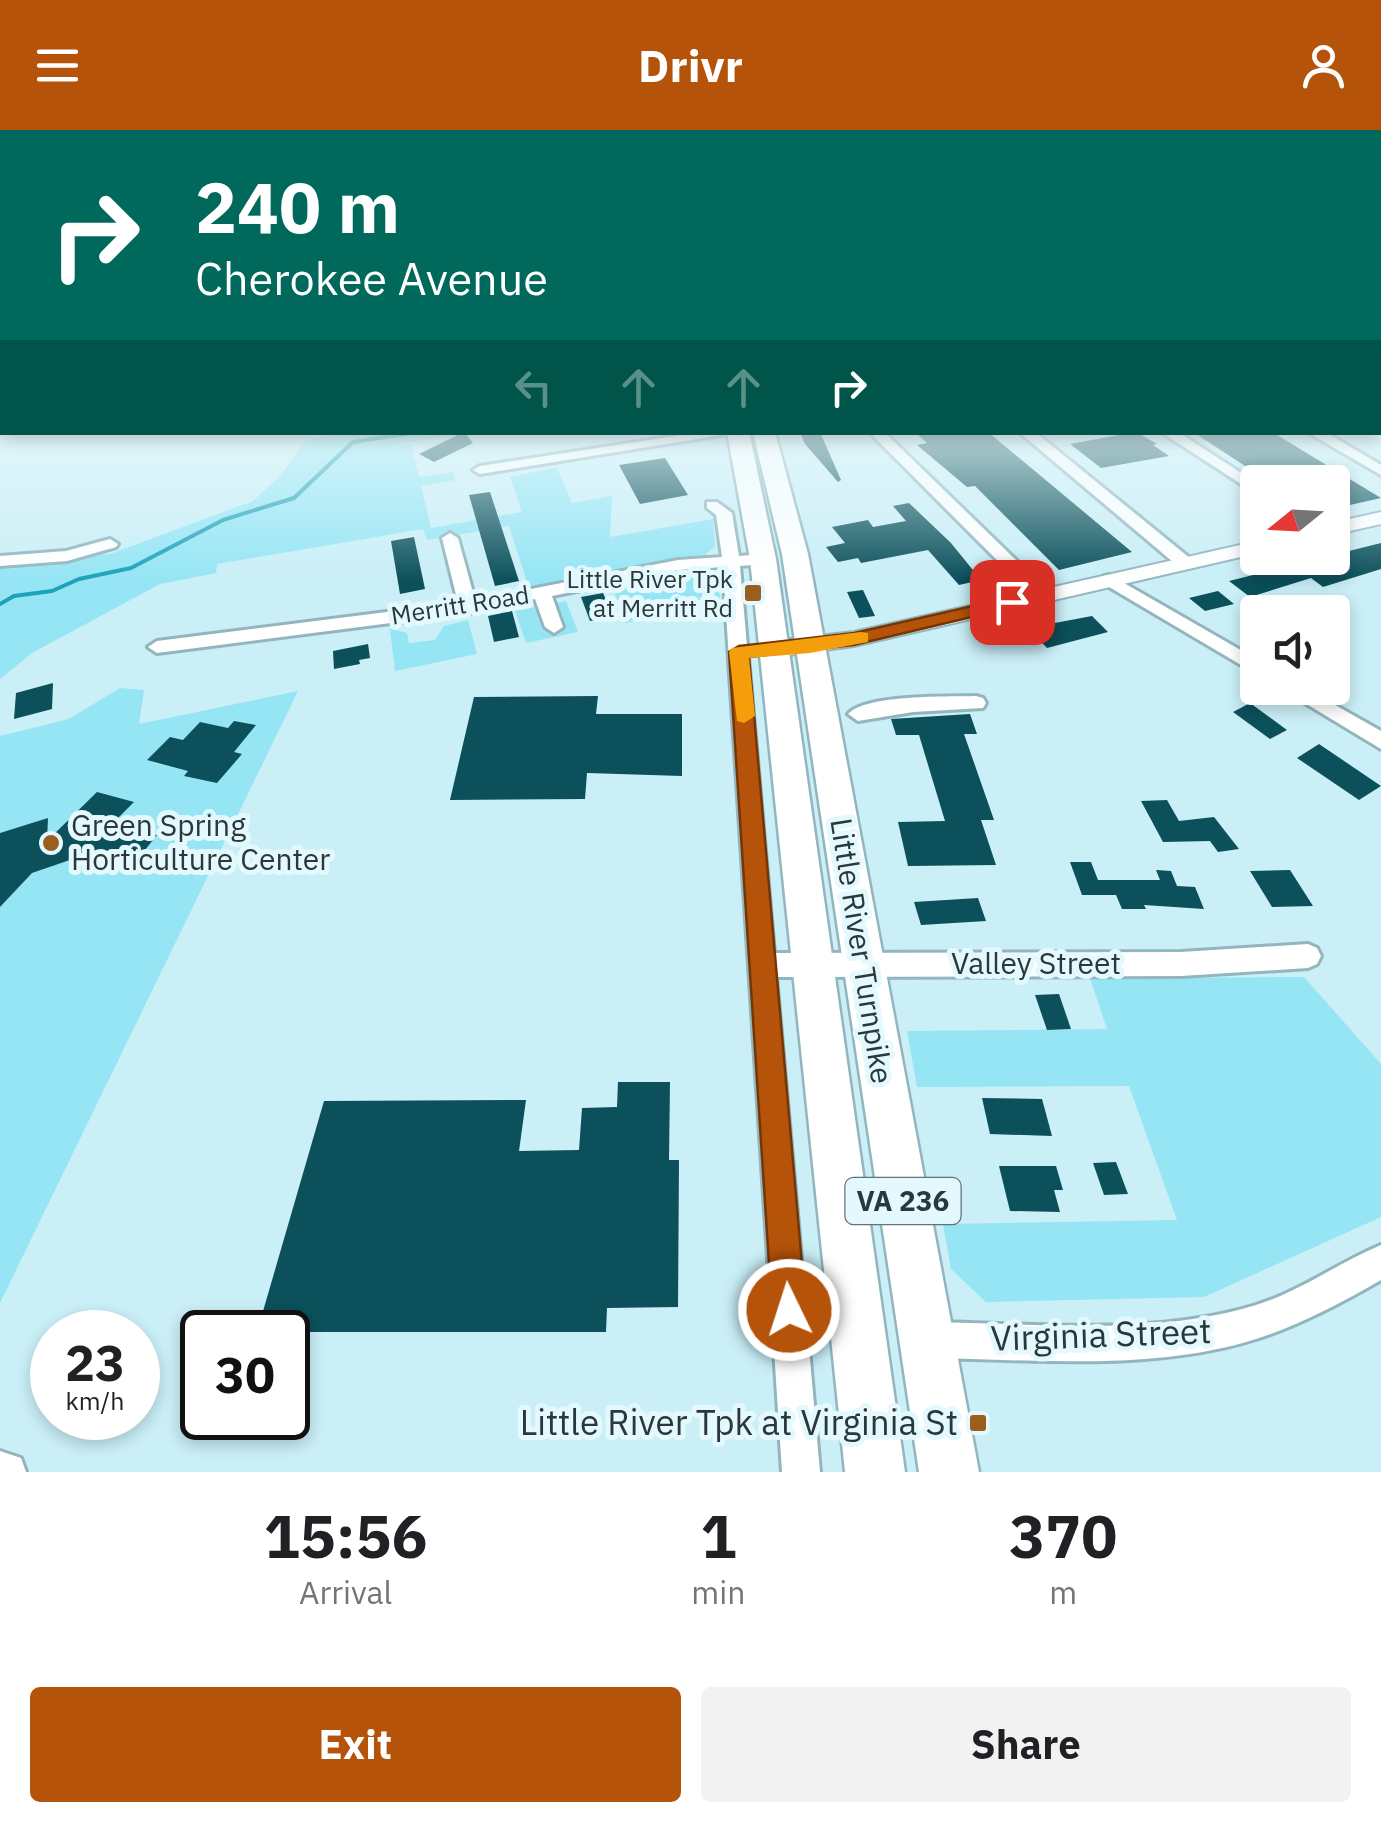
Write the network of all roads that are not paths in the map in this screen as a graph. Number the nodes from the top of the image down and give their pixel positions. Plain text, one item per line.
1 (577, 456) edge
2 (741, 456) edge
3 (770, 456) edge
4 (900, 456) edge
5 (1055, 456) edge
6 (1205, 456) edge
7 (1356, 456) edge
8 (480, 470) dead end
9 (1381, 470) edge
10 (1240, 478) edge
11 (712, 505) dead end
12 (1381, 518) edge
13 (1350, 525) edge
14 (450, 538) dead end
15 (110, 544) dead end
16 (1240, 550) edge
17 (762, 559) junction
18 (0, 560) edge
19 (731, 560) junction
20 (1185, 563) junction
21 (1110, 580) junction
22 (542, 593) junction
23 (1042, 595) junction
24 (469, 608) junction
25 (554, 627) dead end
26 (157, 647) dead end
27 (810, 647) junction
28 (774, 649) junction
29 (739, 652) junction
30 (1240, 658) edge
31 (976, 703) dead end
32 (1320, 705) edge
33 (858, 714) dead end
34 (1381, 740) edge
35 (1308, 956) dead end
36 (813, 964) junction
37 (864, 964) junction
38 (763, 965) junction
39 (1381, 1262) edge
40 (926, 1340) junction
41 (801, 1472) edge
42 (875, 1472) edge
43 (948, 1472) edge

1 - 8 street
2 - 17 main road, Little River Turnpike / VA 236
3 - 27 main road, Little River Turnpike / VA 236
4 - 23 street
5 - 20 street
6 - 10 street
7 - 9 street
11 - 19 street
12 - 13 street
14 - 24 street
15 - 18 street
16 - 20 street
17 - 19 street, Merritt Road
17 - 28 main road, Little River Turnpike / VA 236
19 - 22 street, Merritt Road
19 - 29 street
20 - 21 street
21 - 23 street
21 - 30 street
22 - 24 street, Merritt Road
22 - 25 street
23 - 27 street
24 - 26 street, Merritt Road
27 - 28 street
27 - 37 main road, Little River Turnpike / VA 236
28 - 29 street
28 - 36 main road, Little River Turnpike / VA 236
29 - 38 street
31 - 33 street
32 - 34 street
35 - 37 street, Valley Street
36 - 37 street, Valley Street
36 - 38 street, Valley Street
36 - 42 main road, Little River Turnpike / VA 236
37 - 40 main road, Little River Turnpike / VA 236
38 - 41 street
39 - 40 street, Virginia Street
40 - 43 main road, Little River Turnpike / VA 236

